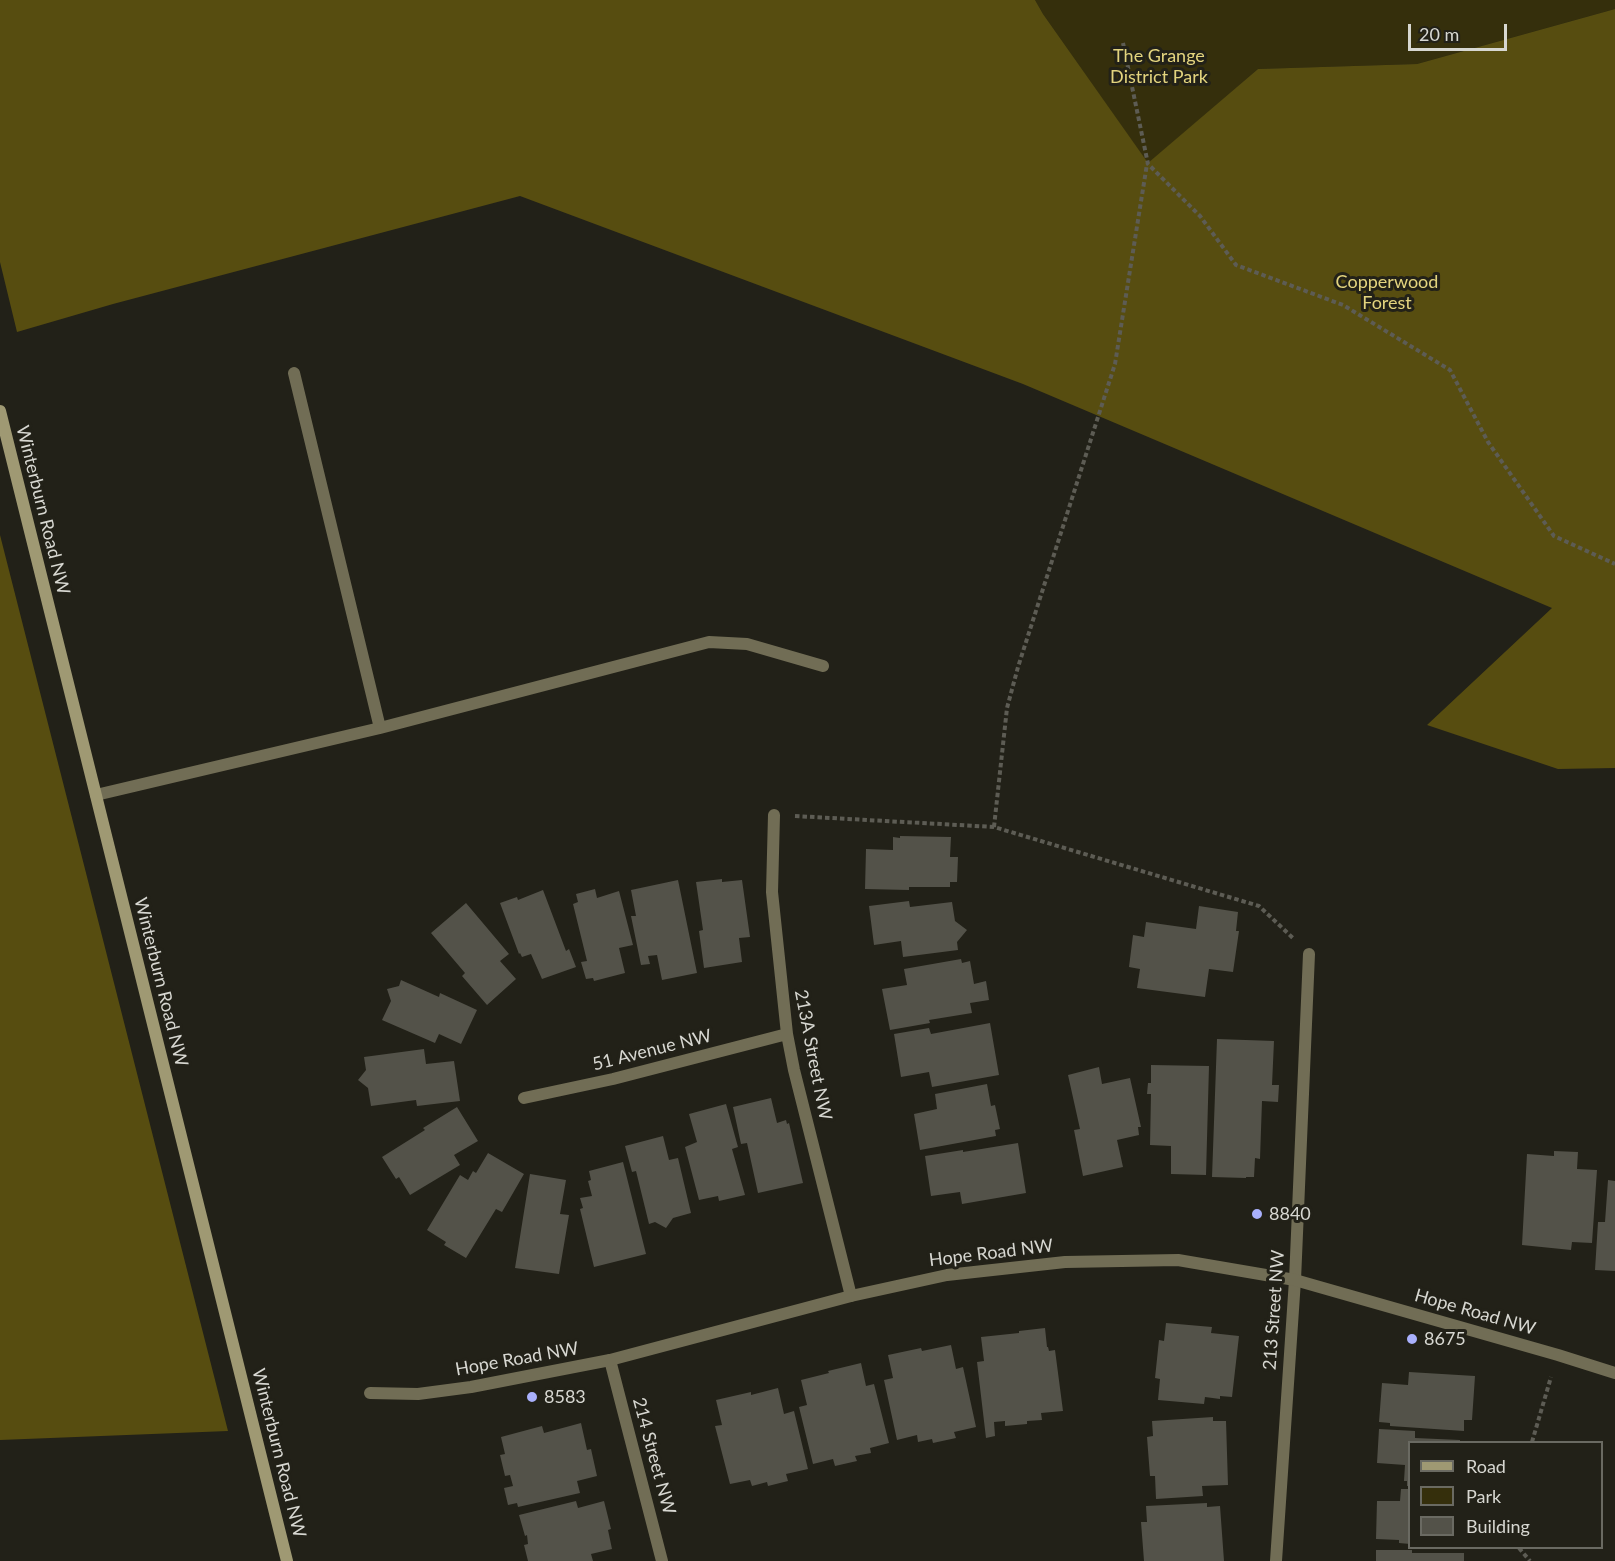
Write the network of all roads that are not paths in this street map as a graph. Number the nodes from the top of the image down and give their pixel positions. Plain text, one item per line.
1 (294, 373) dead end
2 (0, 411) edge
3 (823, 666) dead end
4 (380, 728) junction
5 (96, 795) junction
6 (774, 815) road end
7 (1309, 954) road end
8 (787, 1034) junction
9 (525, 1098) dead end
10 (1295, 1280) junction
11 (850, 1296) junction
12 (610, 1360) junction
13 (1615, 1373) edge
14 (370, 1393) dead end
15 (287, 1561) edge
16 (662, 1561) edge
17 (1276, 1561) edge

1 - 4 street
2 - 5 main road, Winterburn Road NW
3 - 4 street
4 - 5 street
5 - 15 main road, Winterburn Road NW
6 - 8 street, 213A Street NW
7 - 10 street, 213 Street NW
8 - 9 street, 51 Avenue NW
8 - 11 street, 213A Street NW
10 - 11 street, Hope Road NW
10 - 13 street, Hope Road NW
10 - 17 street, 213 Street NW
11 - 12 street, Hope Road NW
12 - 14 street, Hope Road NW
12 - 16 street, 214 Street NW

